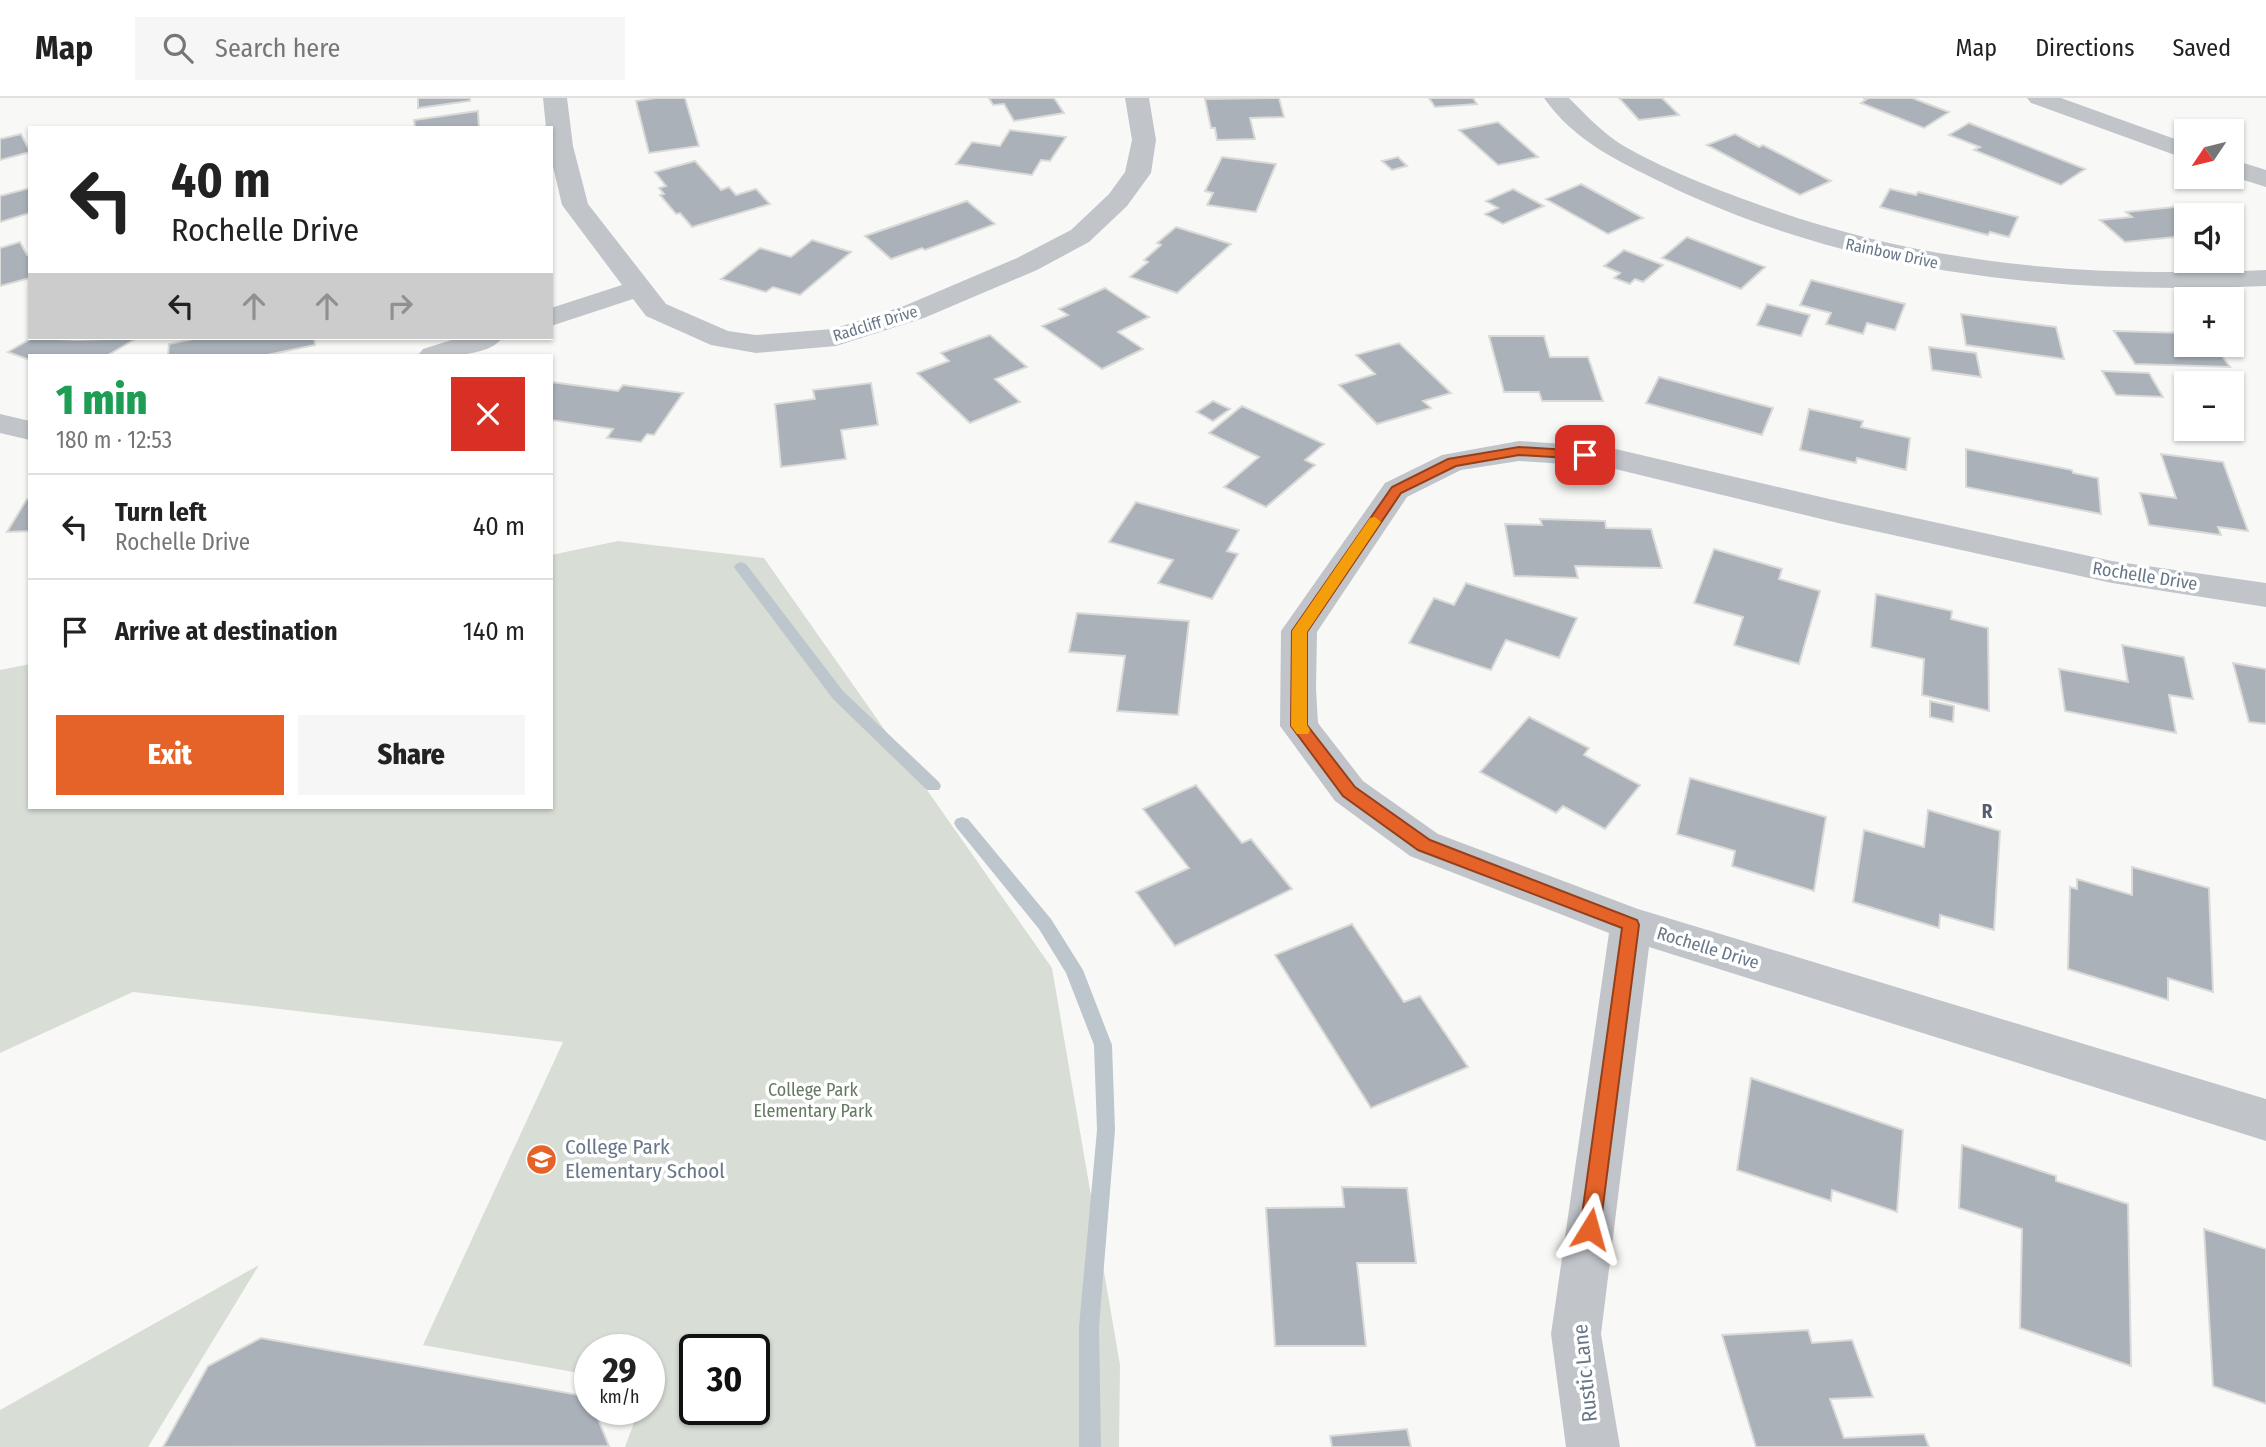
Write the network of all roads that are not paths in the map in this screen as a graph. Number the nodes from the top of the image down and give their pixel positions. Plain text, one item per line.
1 (555, 98) edge
2 (1137, 98) edge
3 (1556, 98) edge
4 (2039, 98) edge
5 (2174, 148) edge
6 (2244, 171) edge
7 (2266, 179) edge
8 (2266, 278) edge
9 (640, 288) junction
10 (553, 316) edge
11 (481, 340) edge
12 (436, 354) edge
13 (0, 423) edge
14 (28, 430) edge
15 (2266, 595) edge
16 (1631, 925) junction
17 (2266, 1120) edge
18 (1593, 1447) edge

1 - 9 street, Radcliff Drive
2 - 9 street, Radcliff Drive
3 - 8 street, Rainbow Drive
4 - 5 street
6 - 7 street
9 - 10 street
11 - 12 street
13 - 14 street
15 - 16 street, Rochelle Drive
16 - 17 street, Rochelle Drive
16 - 18 street, Rustic Lane

